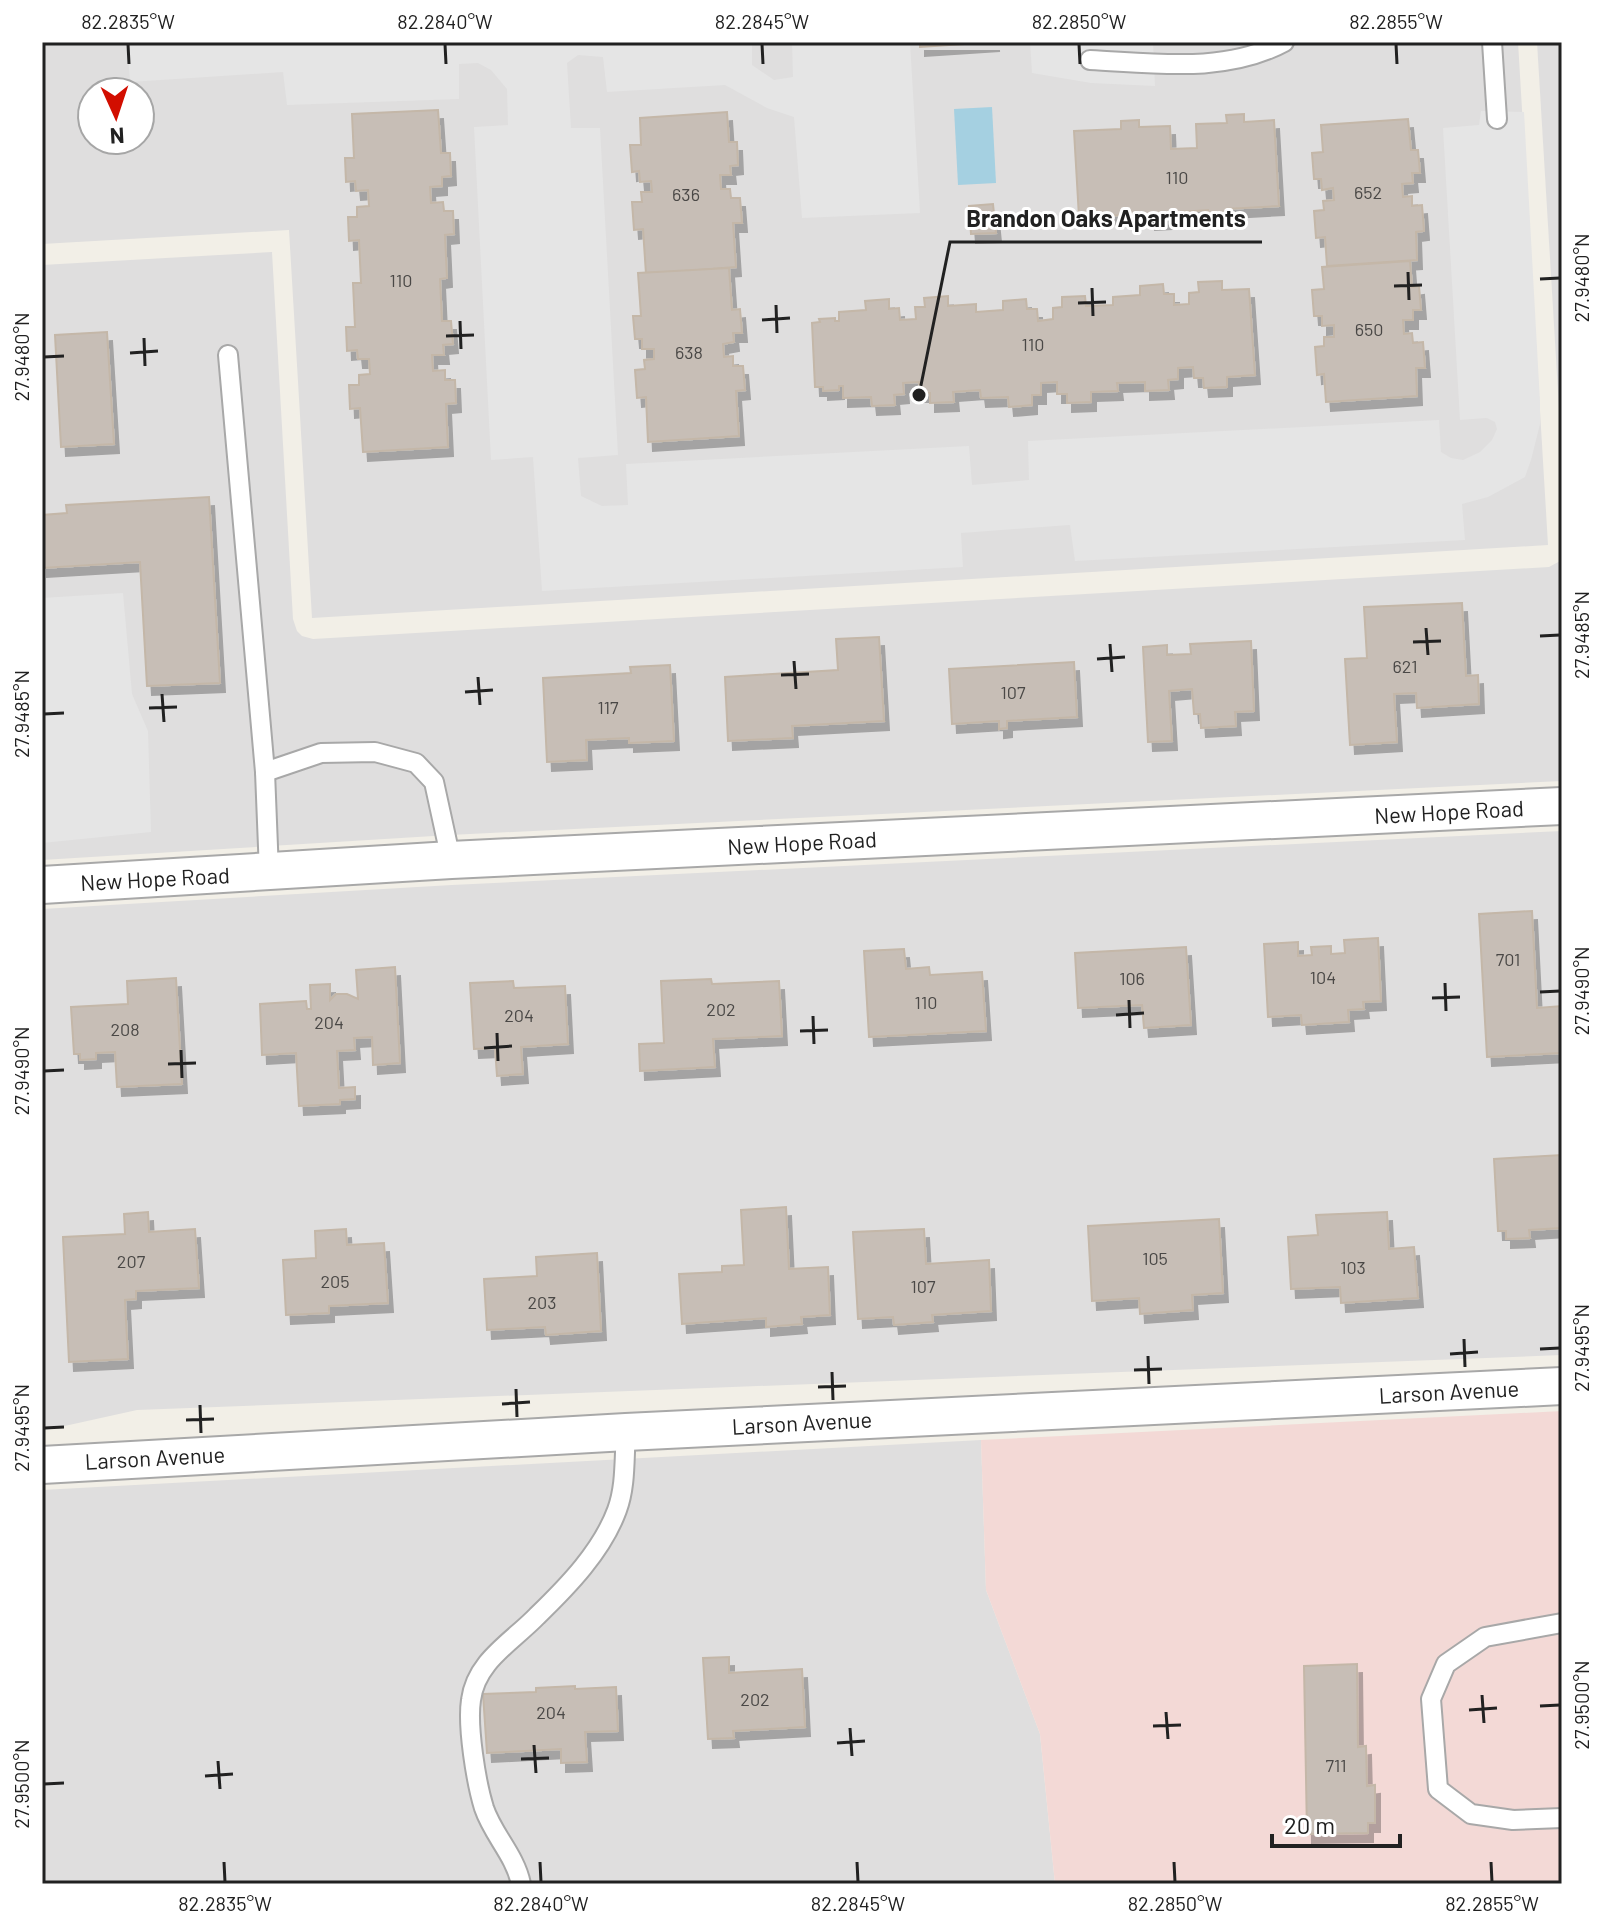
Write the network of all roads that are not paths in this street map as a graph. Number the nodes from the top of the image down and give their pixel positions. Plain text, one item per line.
1 (1284, 42) edge
2 (1492, 42) edge
3 (1090, 60) dead end
4 (1497, 119) dead end
5 (228, 355) dead end
6 (265, 772) junction
7 (1562, 806) edge
8 (451, 860) junction
9 (269, 872) junction
10 (42, 885) edge
11 (1562, 1386) edge
12 (626, 1432) junction
13 (42, 1465) edge
14 (1562, 1623) edge
15 (1562, 1818) edge
16 (521, 1884) edge

1 - 3 lane
2 - 4 lane
5 - 6 lane
6 - 8 lane
6 - 9 lane
7 - 8 street, New Hope Road
8 - 9 street, New Hope Road
9 - 10 street, New Hope Road
11 - 12 street, Larson Avenue
12 - 13 street, Larson Avenue
12 - 16 lane
14 - 15 lane

